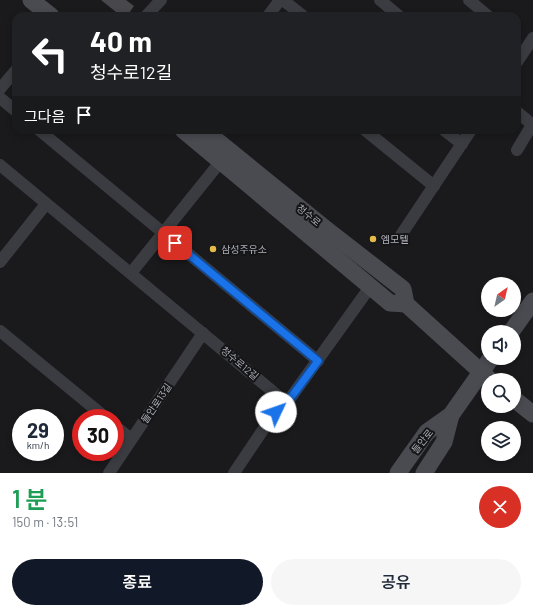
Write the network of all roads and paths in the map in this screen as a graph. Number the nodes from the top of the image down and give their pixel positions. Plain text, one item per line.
1 (31, 0) edge
2 (161, 0) edge
3 (282, 0) edge
4 (380, 0) edge
5 (469, 0) edge
6 (46, 12) edge
7 (150, 12) edge
8 (272, 12) edge
9 (298, 12) edge
10 (394, 12) edge
11 (483, 12) edge
12 (533, 38) edge
13 (521, 45) edge
14 (12, 75) edge
15 (0, 89) edge
16 (0, 98) edge
17 (12, 108) edge
18 (521, 115) edge
19 (533, 124) edge
20 (43, 134) edge
21 (188, 134) edge
22 (209, 134) edge
23 (370, 134) edge
24 (449, 134) edge
25 (468, 134) edge
26 (462, 144) junction
27 (517, 150) dead end
28 (221, 161) junction
29 (0, 165) edge
30 (434, 186) junction
31 (46, 204) junction
32 (163, 234) junction
33 (401, 235) dead end
34 (0, 262) edge
35 (131, 273) junction
36 (370, 287) junction
37 (533, 302) edge
38 (406, 304) junction
39 (516, 325) edge
40 (0, 331) edge
41 (203, 332) junction
42 (318, 361) junction
43 (483, 373) edge
44 (481, 382) edge
45 (284, 400) junction
46 (521, 405) edge
47 (95, 409) edge
48 (533, 414) edge
49 (451, 415) junction
50 (124, 433) edge
51 (131, 439) junction
52 (237, 472) edge
53 (109, 473) edge
54 (398, 473) edge
55 (424, 473) edge

1 - 6 main road
2 - 7 street
3 - 8 street
3 - 9 street
4 - 10 street
5 - 11 street
12 - 13 street
14 - 15 street
16 - 17 street
18 - 19 street
19 - 27 street
20 - 32 street
21 - 28 main road, 청수로
22 - 38 main road, 청수로
23 - 30 street
24 - 26 street
25 - 26 street
26 - 30 street
28 - 32 street
28 - 36 main road, 청수로
29 - 31 street, 청수로12길
30 - 33 street
31 - 34 street
31 - 35 street, 청수로12길
32 - 35 street
32 - 42 street
35 - 41 street, 청수로12길
36 - 38 main road, 청수로
36 - 42 street
37 - 39 main road
38 - 43 main road, 청수로
40 - 47 street
41 - 45 street, 청수로12길
41 - 51 street, 들안로13길
42 - 45 street
44 - 49 main road, 들안로
45 - 52 street
46 - 48 main road
49 - 54 main road, 들안로
49 - 55 main road, 들안로
50 - 51 street
51 - 53 street, 들안로13길

